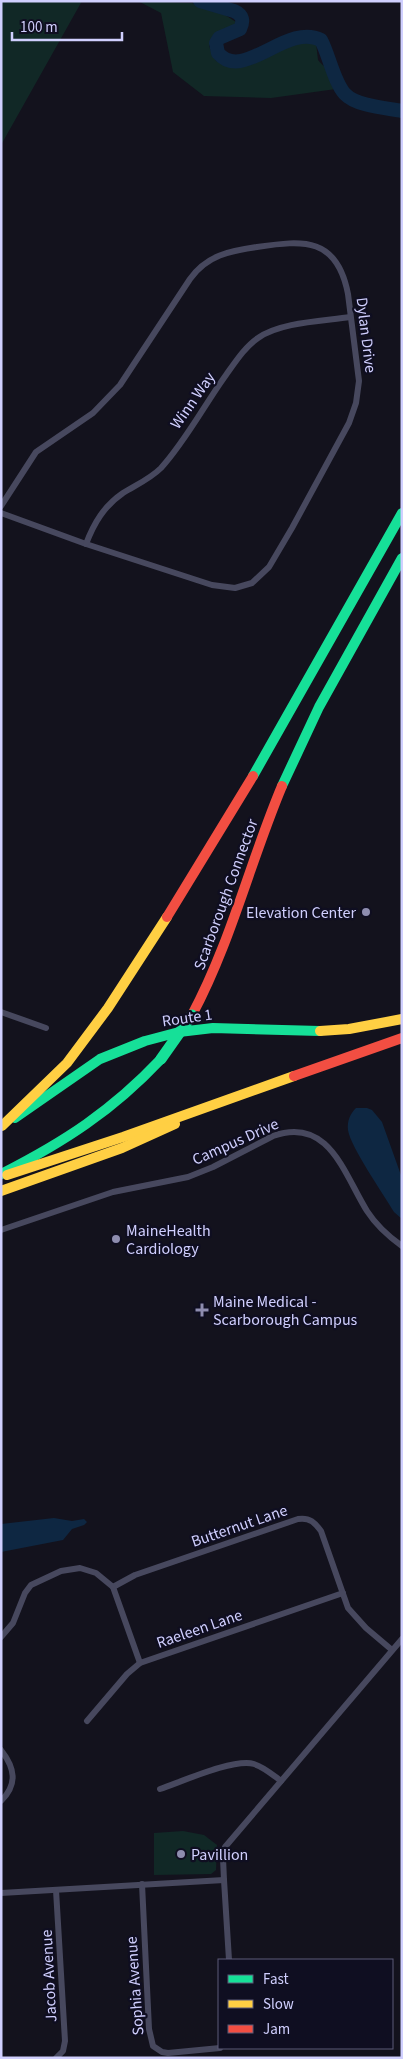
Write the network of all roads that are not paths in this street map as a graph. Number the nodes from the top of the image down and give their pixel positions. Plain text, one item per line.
1 (350, 316) junction
2 (1, 506) edge
3 (1, 513) edge
4 (402, 513) edge
5 (86, 544) junction
6 (402, 558) edge
7 (1, 1012) edge
8 (402, 1019) edge
9 (46, 1028) dead end
10 (402, 1038) edge
11 (402, 1044) edge
12 (364, 1052) junction
13 (224, 1101) junction
14 (2, 1126) edge
15 (1, 1175) edge
16 (1, 1191) edge
17 (1, 1230) edge
18 (402, 1246) edge
19 (113, 1587) junction
20 (343, 1593) junction
21 (1, 1638) edge
22 (402, 1639) edge
23 (392, 1650) junction
24 (140, 1663) junction
25 (87, 1721) dead end
26 (1, 1750) edge
27 (281, 1781) junction
28 (160, 1789) dead end
29 (1, 1801) edge
30 (224, 1880) junction
31 (142, 1884) junction
32 (56, 1890) junction
33 (1, 1893) edge
34 (229, 1959) edge
35 (218, 2048) edge
36 (56, 2058) edge

1 - 2 street, Dylan Drive
1 - 5 street, Winn Way
1 - 5 street, Dylan Drive
3 - 5 street, Dylan Drive
4 - 14 main road, Scarborough Connector
6 - 15 main road, Scarborough Connector, bridge
7 - 9 street
8 - 14 main road, Route 1
10 - 12 main road
11 - 12 main road
12 - 13 main road
13 - 15 main road
13 - 16 main road
17 - 18 street, Campus Drive
19 - 20 street, Butternut Lane
19 - 21 street
19 - 24 street
20 - 23 street, Butternut Lane
20 - 24 street, Raeleen Lane
22 - 23 street
23 - 27 street
24 - 25 street, Raeleen Lane
26 - 29 street
27 - 28 street
27 - 30 street
30 - 31 street
30 - 34 street
31 - 32 street
31 - 35 street, Sophia Avenue
32 - 33 street
32 - 36 street, Jacob Avenue

